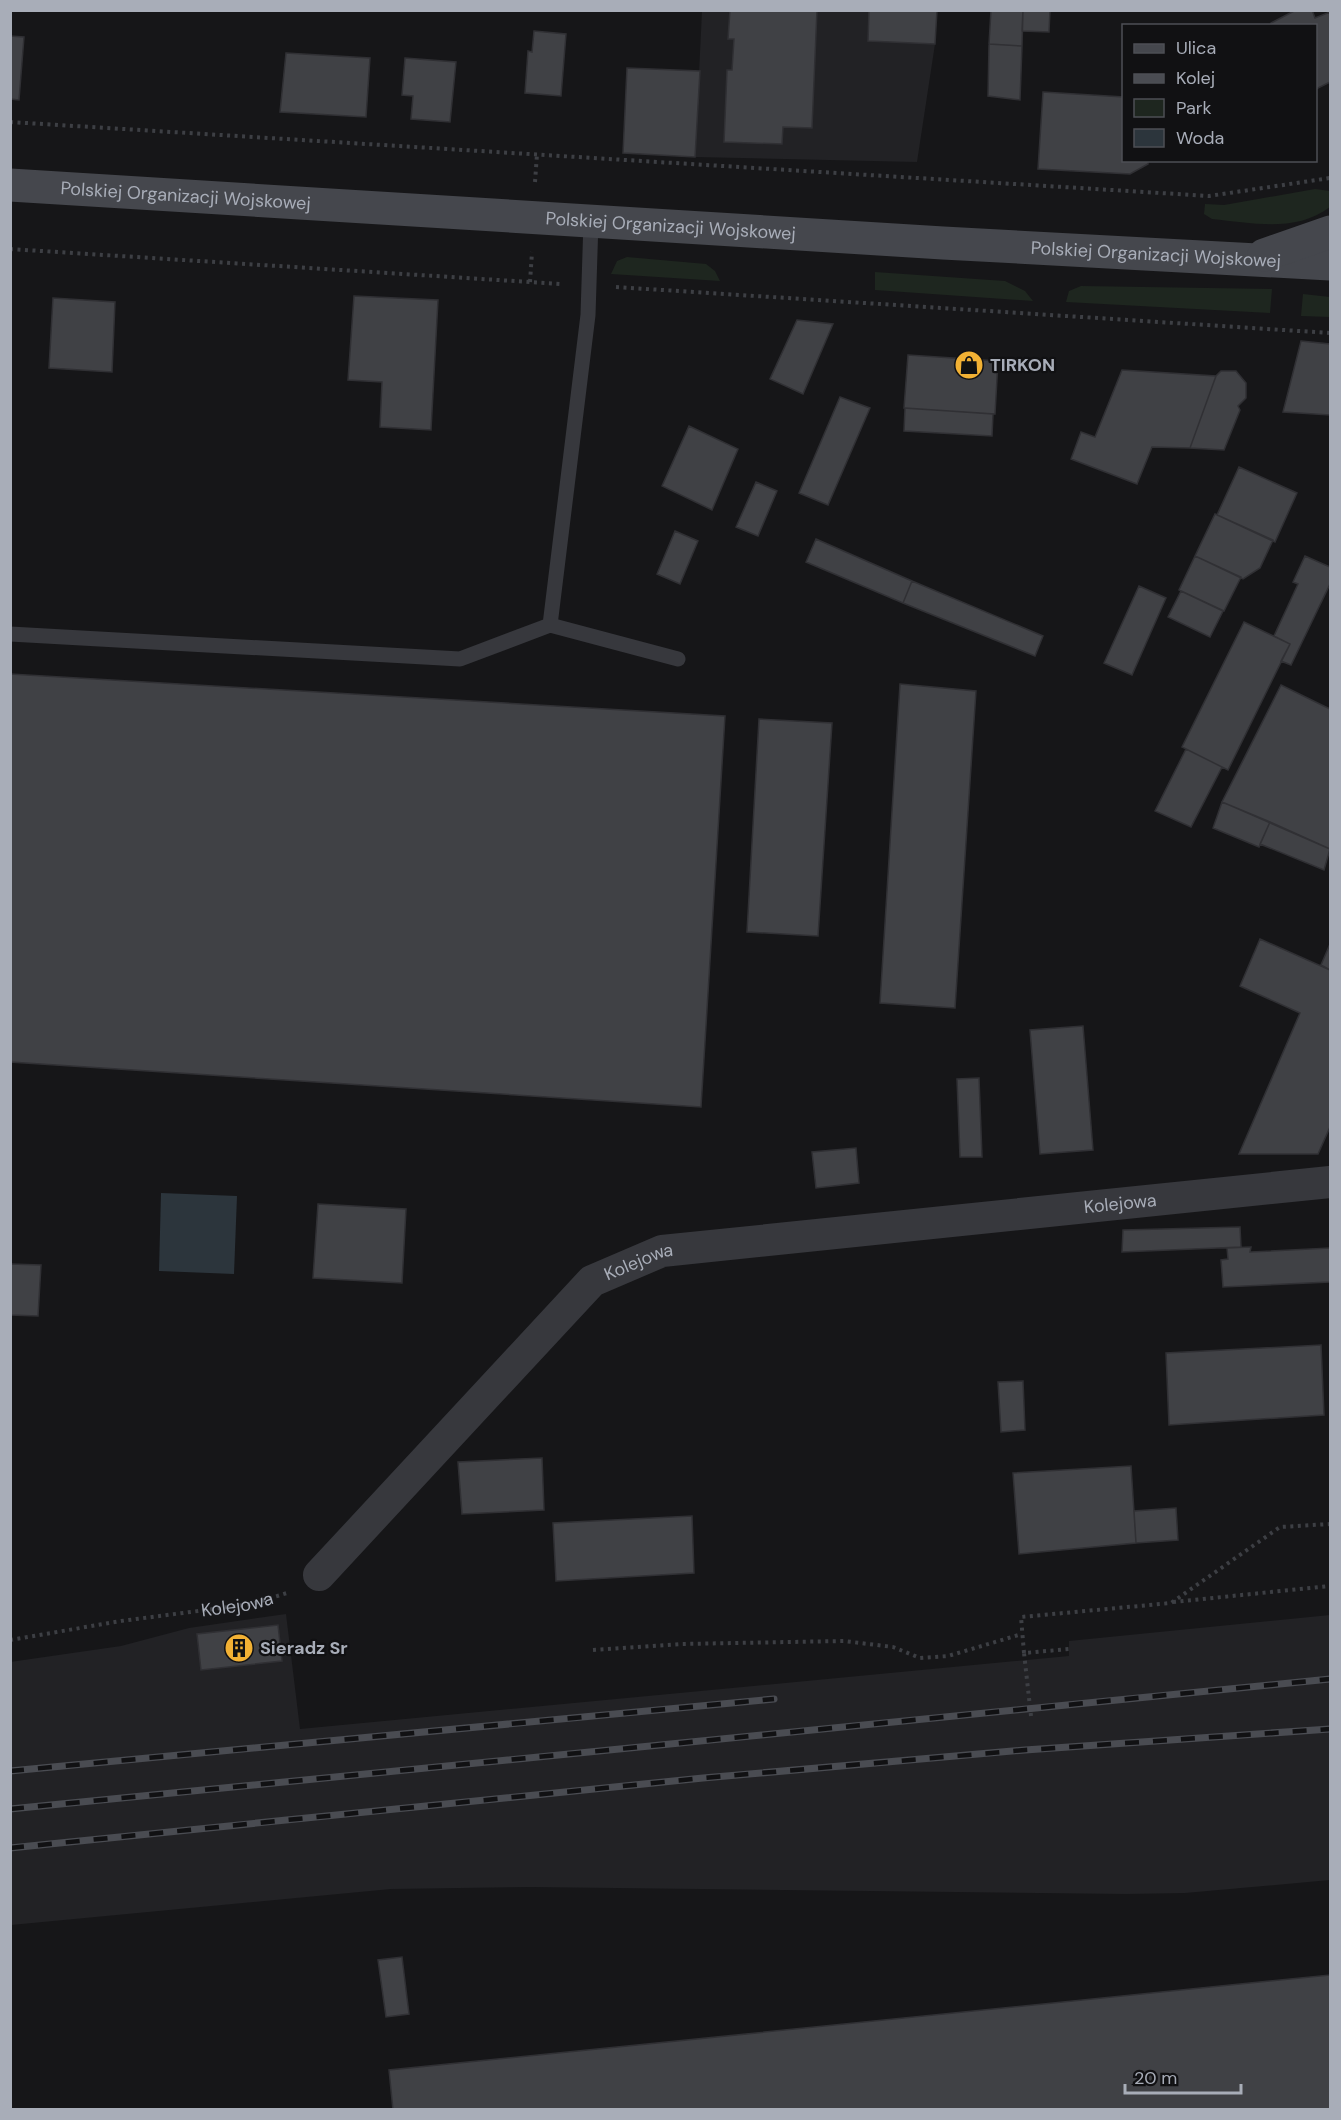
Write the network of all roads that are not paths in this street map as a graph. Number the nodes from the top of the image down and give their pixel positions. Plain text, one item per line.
1 (10, 185) edge
2 (591, 221) junction
3 (1330, 232) edge
4 (1247, 260) junction
5 (1330, 264) edge
6 (550, 625) junction
7 (10, 634) edge
8 (678, 659) dead end
9 (1330, 1182) edge
10 (320, 1575) road end

1 - 2 main road, Polskiej Organizacji Wojskowej
2 - 4 main road, Polskiej Organizacji Wojskowej
2 - 6 lane
3 - 4 main road
4 - 5 main road, Polskiej Organizacji Wojskowej
6 - 7 lane
6 - 8 lane
9 - 10 street, Kolejowa

